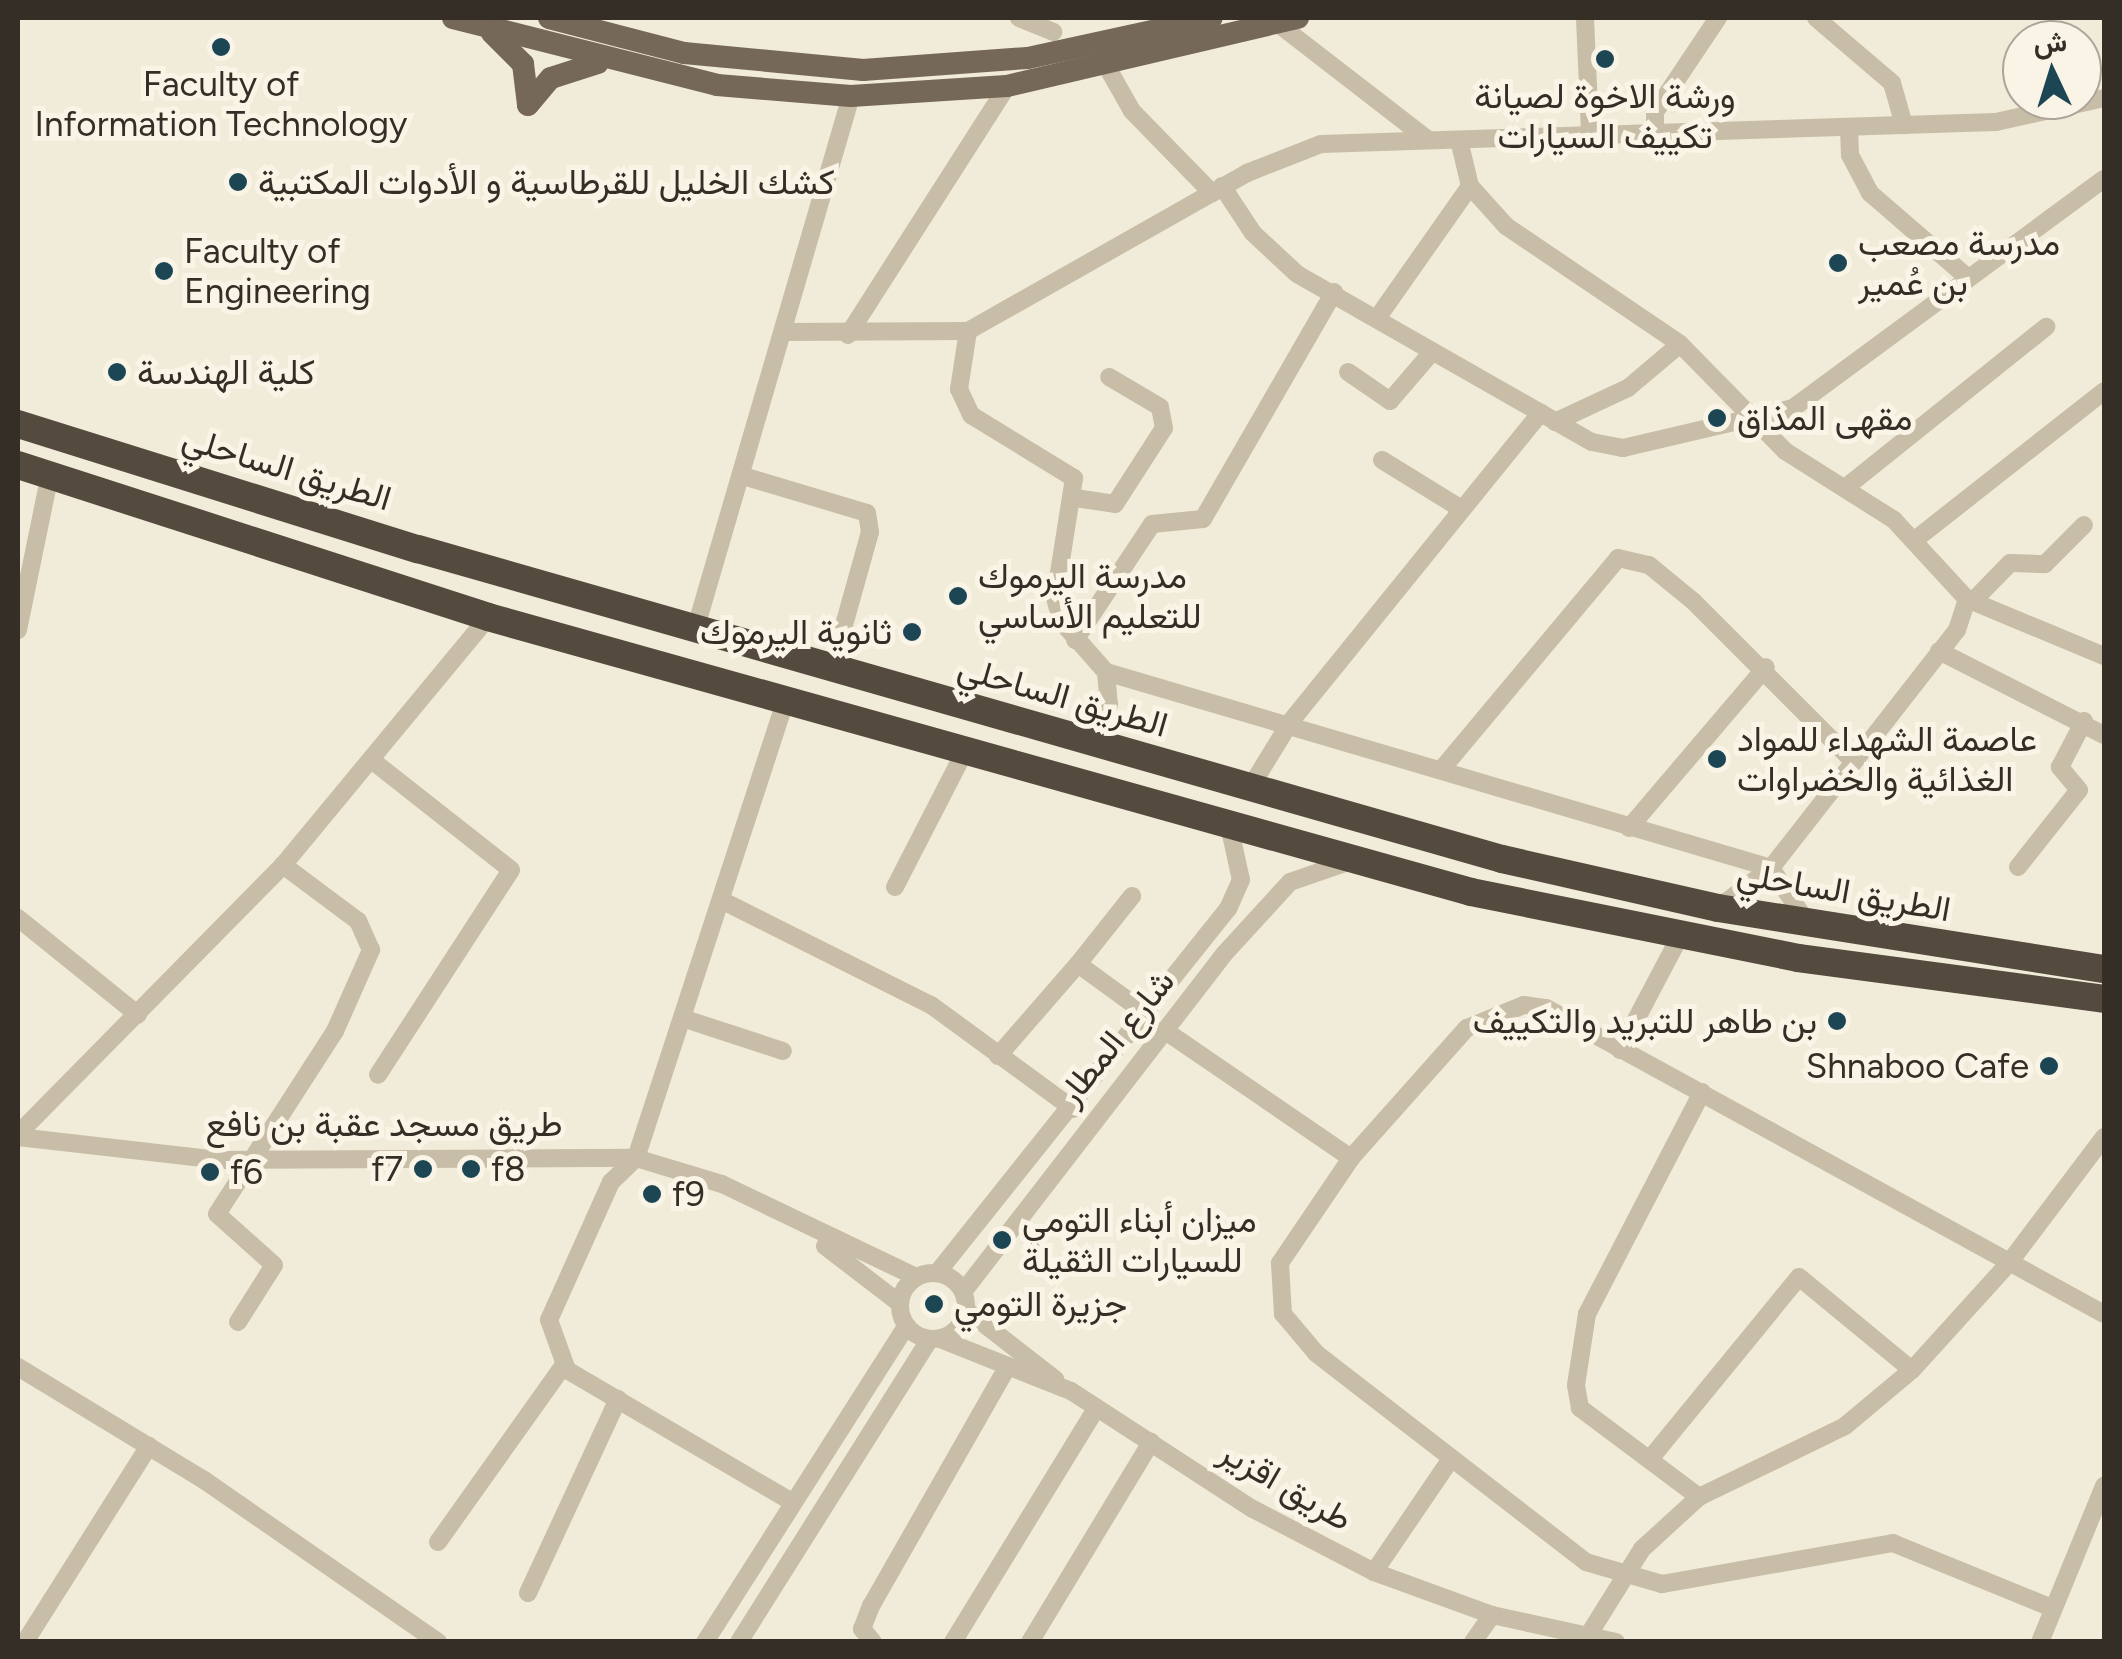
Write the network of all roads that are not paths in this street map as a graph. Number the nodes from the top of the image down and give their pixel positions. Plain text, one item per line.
1 (453, 18) edge
2 (549, 18) edge
3 (1019, 18) edge
4 (1211, 18) edge
5 (1718, 18) edge
6 (1816, 18) edge
7 (1287, 20) edge
8 (1584, 21) edge
9 (481, 26) junction
10 (1055, 34) edge
11 (613, 63) junction
12 (1106, 65) junction
13 (1006, 86) junction
14 (851, 96) junction
15 (2104, 98) edge
16 (1904, 125) junction
17 (1849, 128) junction
18 (1590, 134) junction
19 (1656, 134) junction
20 (1428, 139) junction
21 (1459, 140) junction
22 (2104, 180) edge
23 (1470, 186) junction
24 (1217, 190) junction
25 (1968, 278) junction
26 (1334, 292) junction
27 (1378, 317) junction
28 (2046, 327) dead end
29 (968, 331) junction
30 (784, 332) junction
31 (848, 335) junction
32 (1680, 344) junction
33 (1432, 352) junction
34 (1348, 372) dead end
35 (1108, 377) dead end
36 (2104, 391) edge
37 (1548, 417) junction
38 (1753, 422) junction
39 (18, 424) edge
40 (1382, 460) dead end
41 (18, 465) edge
42 (50, 474) junction
43 (744, 476) junction
44 (1845, 488) junction
45 (1075, 498) junction
46 (1458, 507) junction
47 (340, 522) junction
48 (2084, 525) dead end
49 (1916, 539) junction
50 (418, 549) junction
51 (324, 559) junction
52 (405, 586) junction
53 (1969, 600) junction
54 (488, 617) junction
55 (696, 627) junction
56 (18, 630) edge
57 (1075, 640) junction
58 (1939, 651) junction
59 (2104, 656) edge
60 (1766, 667) junction
61 (832, 668) junction
62 (1106, 672) junction
63 (786, 699) junction
64 (1291, 720) junction
65 (2084, 722) junction
66 (2104, 735) edge
67 (1094, 742) junction
68 (965, 750) junction
69 (1852, 760) junction
70 (374, 762) junction
71 (1442, 770) junction
72 (1248, 791) junction
73 (1228, 821) junction
74 (1630, 828) junction
75 (1352, 860) junction
76 (283, 865) junction
77 (2018, 867) dead end
78 (1770, 868) junction
79 (895, 887) dead end
80 (1132, 896) dead end
81 (721, 900) junction
82 (1718, 908) junction
83 (18, 918) edge
84 (1808, 924) junction
85 (1206, 938) junction
86 (1679, 938) junction
87 (1225, 953) junction
88 (1078, 964) junction
89 (2104, 969) edge
90 (2104, 1000) edge
91 (138, 1015) junction
92 (1148, 1015) junction
93 (682, 1018) junction
94 (1164, 1030) junction
95 (1620, 1050) junction
96 (783, 1051) dead end
97 (998, 1056) junction
98 (378, 1075) dead end
99 (1702, 1092) junction
100 (1073, 1110) junction
101 (18, 1135) edge
102 (2104, 1137) edge
103 (636, 1158) junction
104 (1351, 1158) junction
105 (254, 1160) junction
106 (798, 1224) junction
107 (2010, 1263) junction
108 (937, 1273) junction
109 (916, 1278) junction
110 (965, 1301) junction
111 (899, 1303) junction
112 (2104, 1314) edge
113 (238, 1322) dead end
114 (906, 1326) junction
115 (935, 1339) junction
116 (18, 1366) edge
117 (563, 1366) junction
118 (1008, 1366) junction
119 (1912, 1370) junction
120 (1072, 1391) junction
121 (618, 1399) junction
122 (1096, 1409) junction
123 (1151, 1442) junction
124 (150, 1446) junction
125 (1650, 1459) junction
126 (1450, 1460) junction
127 (2104, 1486) edge
128 (1699, 1497) junction
129 (792, 1502) junction
130 (438, 1542) dead end
131 (1374, 1572) junction
132 (1620, 1577) junction
133 (528, 1593) dead end
134 (2052, 1608) junction
135 (1492, 1615) junction
136 (1586, 1639) junction
137 (25, 1642) edge
138 (438, 1642) edge
139 (706, 1642) edge
140 (738, 1642) edge
141 (873, 1642) edge
142 (954, 1642) edge
143 (1030, 1642) edge
144 (1473, 1642) edge
145 (1616, 1642) edge
146 (2040, 1642) edge

1 - 9 main road
2 - 10 main road
3 - 10 street
4 - 10 main road
5 - 19 street
6 - 16 street
7 - 12 main road
7 - 20 street
8 - 18 street
9 - 11 main road
9 - 11 main road
11 - 14 main road
12 - 13 main road
12 - 24 street
13 - 14 main road
13 - 31 street
14 - 30 street
15 - 16 street
16 - 17 street
17 - 19 street
17 - 25 street
18 - 19 street
18 - 21 street
20 - 21 street
20 - 24 street
21 - 23 street
22 - 25 street
23 - 27 street
23 - 32 street
24 - 26 street
24 - 29 street
25 - 38 street
26 - 27 street
26 - 57 street
27 - 33 street
28 - 44 street
29 - 31 street
29 - 45 street
30 - 31 street
30 - 43 street
32 - 37 street
32 - 38 street
33 - 34 street
33 - 37 street
35 - 45 street
36 - 49 street
37 - 38 street
37 - 46 street
38 - 44 street
39 - 47 highway, الطريق الساحلي
40 - 46 street
41 - 42 highway, الطريق الساحلي
42 - 51 highway, الطريق الساحلي
42 - 56 street
43 - 55 street
43 - 61 street
44 - 49 street
45 - 57 street
46 - 64 street
47 - 50 highway, الطريق الساحلي
47 - 51 highway
48 - 53 street
49 - 53 street
50 - 52 highway
50 - 55 highway, الطريق الساحلي
51 - 52 highway, الطريق الساحلي
52 - 54 highway, الطريق الساحلي
53 - 58 street
53 - 59 street
54 - 63 highway, الطريق الساحلي
54 - 70 street
55 - 61 highway, الطريق الساحلي
57 - 62 street
58 - 65 street
58 - 69 street
60 - 69 street
60 - 71 street
60 - 74 street
61 - 67 highway, الطريق الساحلي
62 - 64 street
62 - 67 street
63 - 68 highway, الطريق الساحلي
63 - 81 street
64 - 71 street
64 - 72 street
65 - 66 street
65 - 77 street
67 - 72 highway, الطريق الساحلي
68 - 73 highway, الطريق الساحلي
68 - 79 street
69 - 78 street
70 - 76 street
70 - 98 street
71 - 74 street
72 - 82 highway, الطريق الساحلي
73 - 75 highway, الطريق الساحلي
73 - 85 street, شارع المطار
74 - 78 street
75 - 86 highway, الطريق الساحلي
75 - 87 street, شارع المطار
76 - 91 street
76 - 105 street
78 - 82 street
78 - 84 street
80 - 88 street
81 - 93 street
81 - 97 street
82 - 84 highway, الطريق الساحلي
83 - 91 street
84 - 89 highway, الطريق الساحلي
85 - 87 street
85 - 92 street, شارع المطار
86 - 90 highway, الطريق الساحلي
86 - 95 street
87 - 94 street, شارع المطار
88 - 92 street
88 - 97 street
91 - 101 street
92 - 100 street, شارع المطار
93 - 96 street
93 - 103 street
94 - 104 street
94 - 110 street, شارع المطار
95 - 99 street
95 - 104 street
97 - 100 street
99 - 107 street
99 - 125 street
100 - 108 street, شارع المطار
101 - 105 street, طريق مسجد عقبة بن نافع
102 - 107 street
103 - 105 street, طريق مسجد عقبة بن نافع
103 - 106 street, طريق مسجد عقبة بن نافع
103 - 117 street
104 - 126 street
105 - 113 street
106 - 109 street, طريق مسجد عقبة بن نافع
106 - 111 street, طريق مسجد عقبة بن نافع
107 - 112 street
107 - 119 street
108 - 109 street
108 - 110 street
109 - 111 street
110 - 115 street
110 - 120 street
111 - 114 street
114 - 115 street
114 - 129 street
115 - 118 street, طريق اقزير
115 - 140 street
116 - 124 street
117 - 121 street
117 - 130 street
118 - 120 street, طريق اقزير
118 - 141 street
119 - 125 street
119 - 128 street
120 - 122 street, طريق اقزير
121 - 129 street
121 - 133 street
122 - 123 street, طريق اقزير
122 - 142 street
123 - 131 street, طريق اقزير
123 - 143 street
124 - 137 street
124 - 138 street
125 - 128 street
126 - 131 street
126 - 132 street
127 - 134 street
128 - 132 street
129 - 139 street
131 - 135 street, طريق اقزير
132 - 134 street
132 - 136 street
134 - 146 street
135 - 136 street, طريق اقزير
135 - 144 street
136 - 145 street, طريق اقزير

